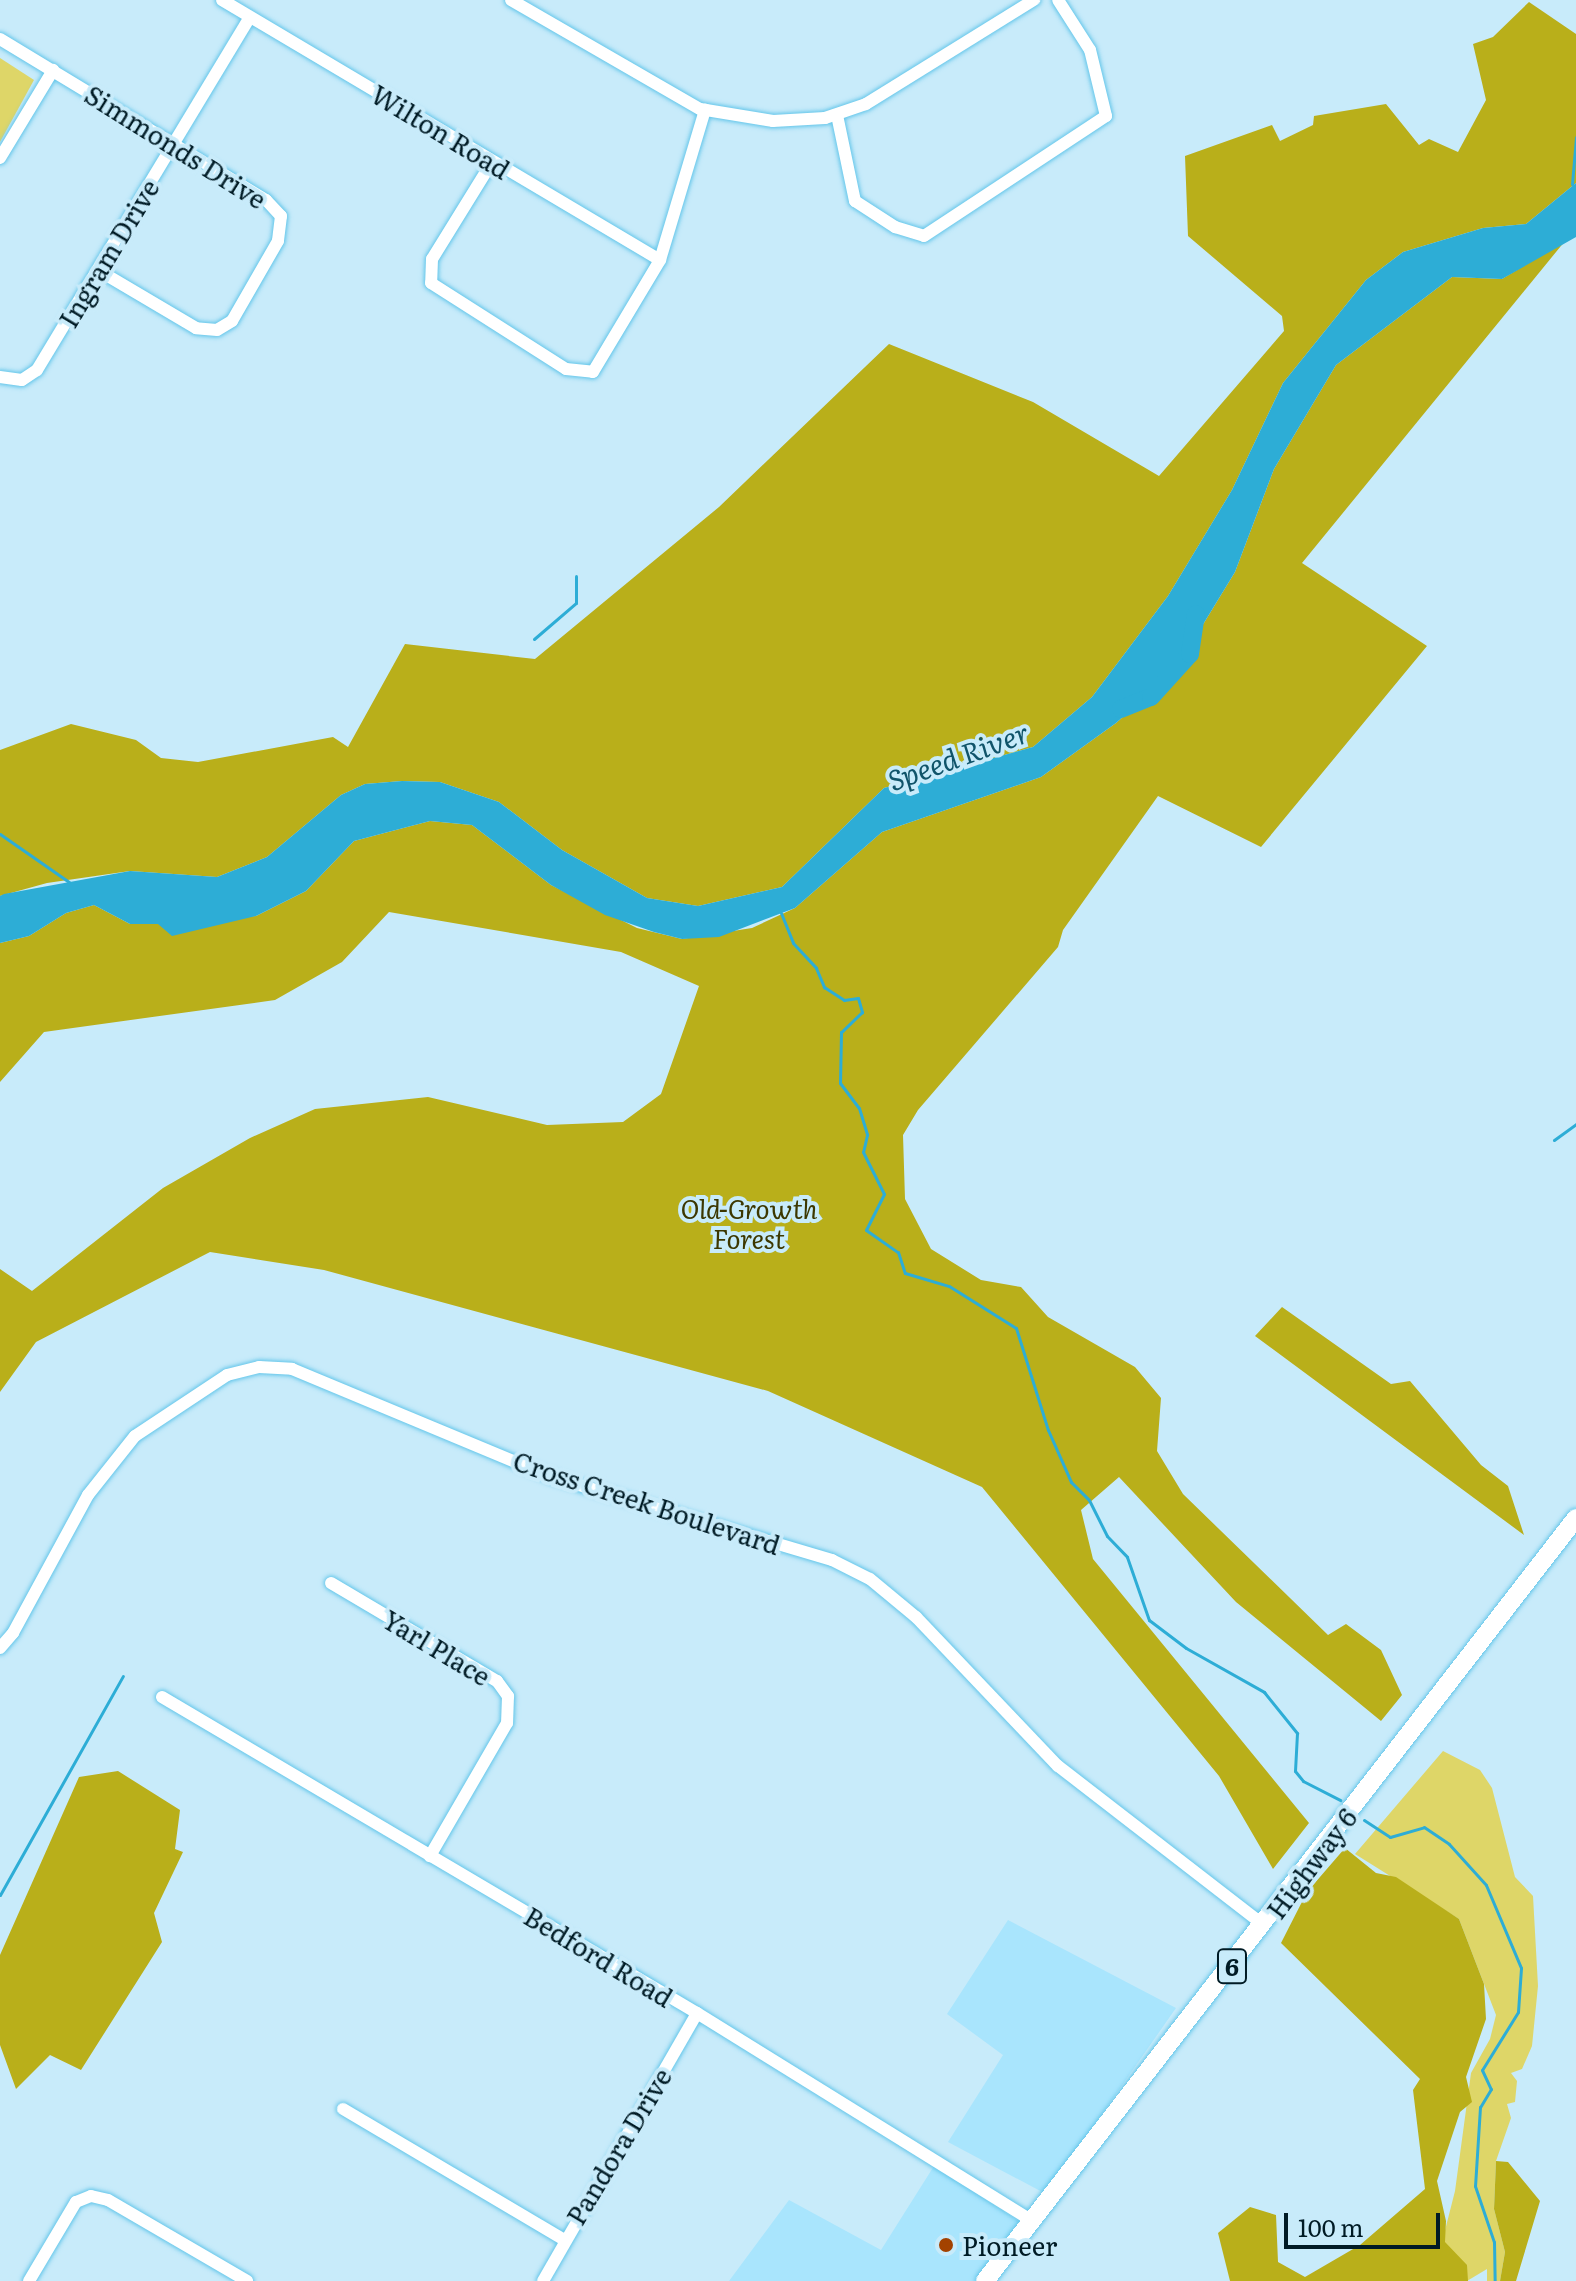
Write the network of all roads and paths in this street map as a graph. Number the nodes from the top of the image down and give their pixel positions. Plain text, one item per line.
1 (222, 0) edge
2 (511, 0) edge
3 (1034, 0) edge
4 (1058, 0) edge
5 (250, 17) junction
6 (0, 39) edge
7 (53, 70) junction
8 (705, 110) junction
9 (837, 115) junction
10 (173, 144) junction
11 (0, 158) edge
12 (492, 162) junction
13 (660, 260) junction
14 (98, 270) junction
15 (0, 377) edge
16 (1576, 1518) edge
17 (331, 1583) dead end
18 (0, 1648) edge
19 (162, 1697) dead end
20 (430, 1856) junction
21 (1264, 1925) junction
22 (697, 2013) junction
23 (343, 2109) dead end
24 (1032, 2221) junction
25 (563, 2239) junction
26 (29, 2281) edge
27 (247, 2281) edge
28 (543, 2281) edge
29 (985, 2281) edge

1 - 5 street, Wilton Road
2 - 8 street
3 - 9 street
4 - 9 street
5 - 10 street, Ingram Drive
5 - 12 street, Wilton Road
6 - 7 street, Simmonds Drive
7 - 10 street, Simmonds Drive
7 - 11 street
8 - 9 street
8 - 13 street
10 - 14 street, Ingram Drive
10 - 14 street, Simmonds Drive
12 - 13 street, Wilton Road
12 - 13 street
14 - 15 street, Ingram Drive
16 - 21 main road, Highway 6 / 6
17 - 20 street, Yarl Place
18 - 21 street, Cross Creek Boulevard
19 - 20 street, Bedford Road
20 - 22 street, Bedford Road
21 - 24 main road, Highway 6 / 6
22 - 24 street, Bedford Road
22 - 25 street, Pandora Drive
23 - 25 street
24 - 29 main road, Highway 6 / 6
25 - 28 street, Pandora Drive
26 - 27 street

